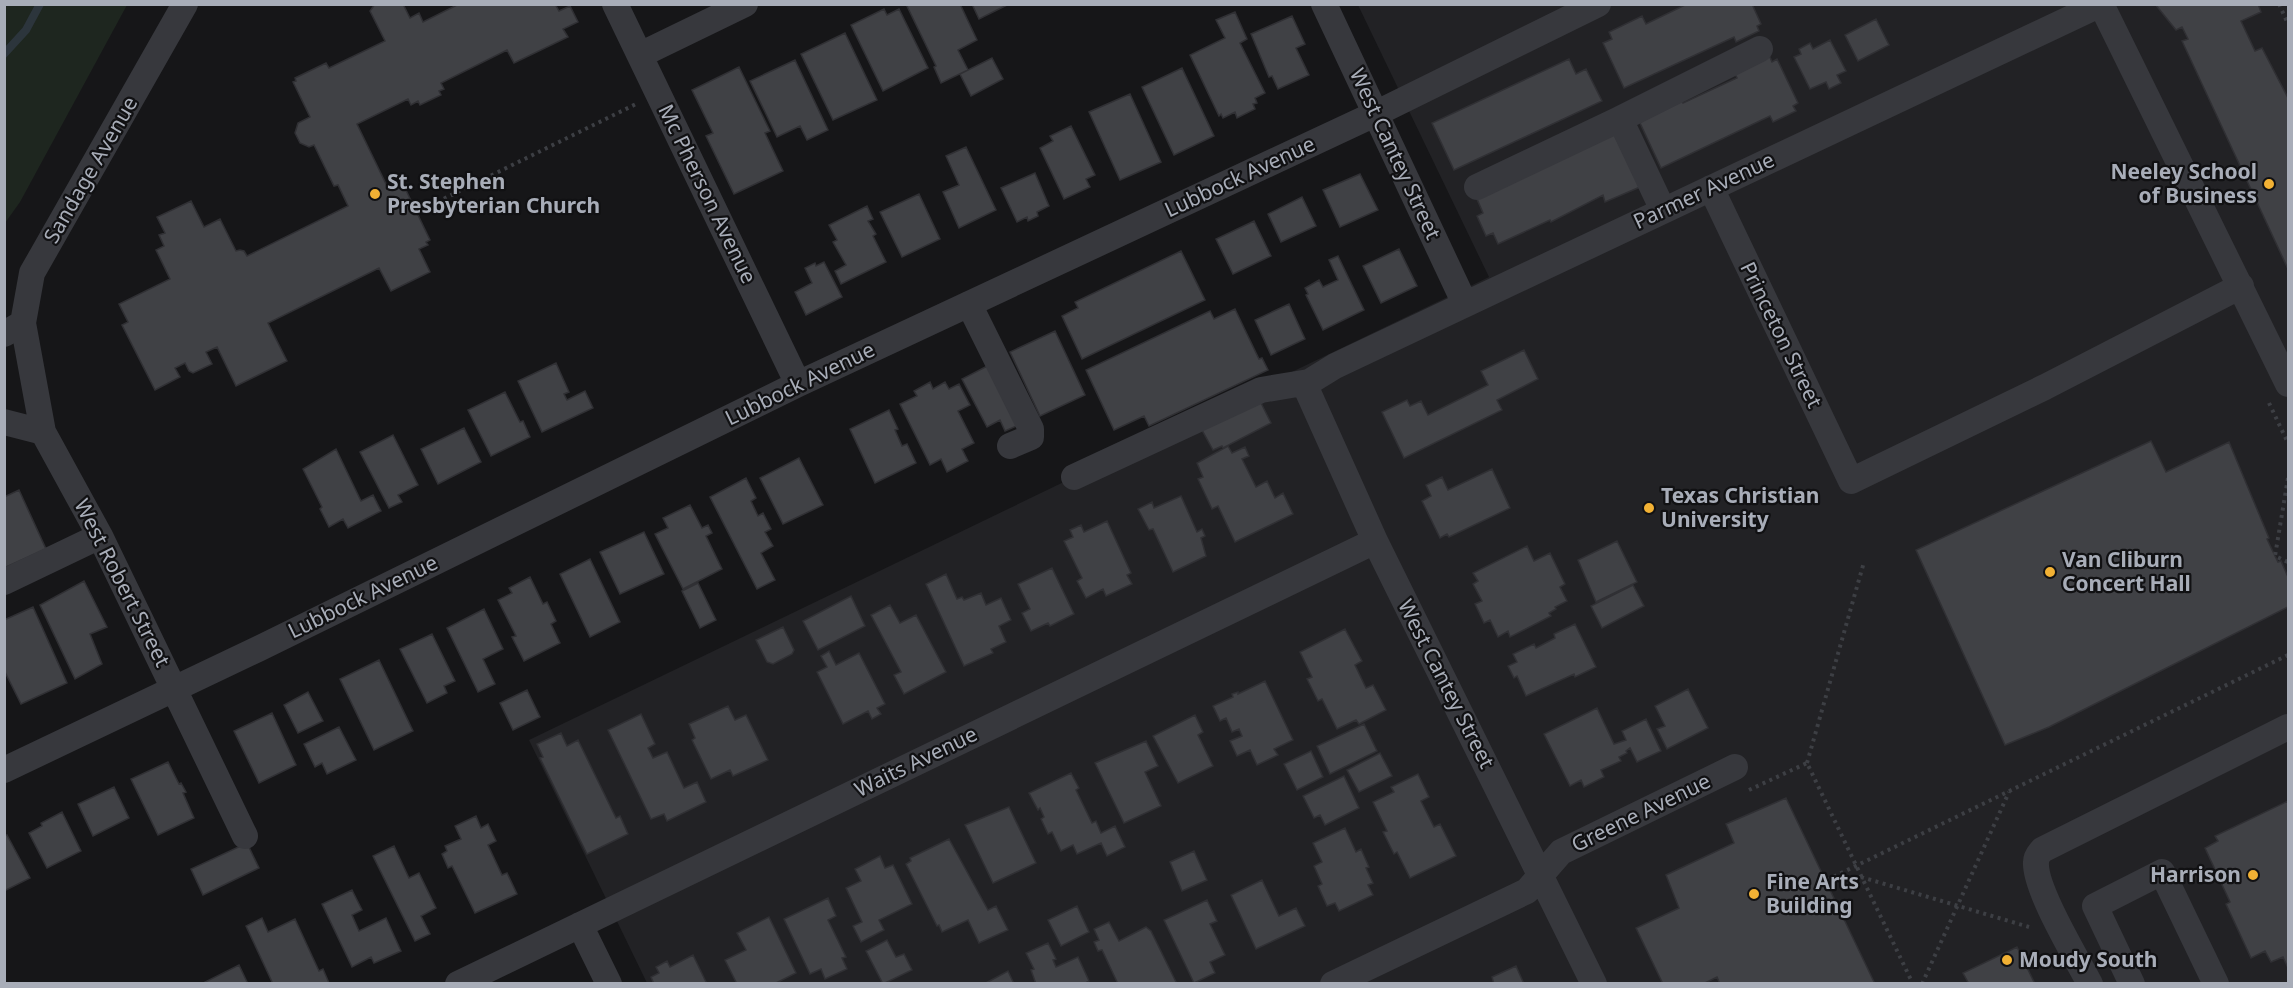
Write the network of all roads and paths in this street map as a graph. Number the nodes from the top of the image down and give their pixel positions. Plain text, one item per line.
1 (185, 4) edge
2 (615, 4) edge
3 (745, 4) edge
4 (1324, 4) edge
5 (1598, 4) edge
6 (2101, 4) edge
7 (2279, 4) edge
8 (2289, 24) edge
9 (1760, 49) dead end
10 (640, 55) junction
11 (658, 93) junction
12 (1375, 114) junction
13 (1620, 119) junction
14 (1477, 188) dead end
15 (1711, 188) junction
16 (1664, 210) junction
17 (417, 212) dead end
18 (2241, 286) junction
19 (969, 304) junction
20 (1465, 304) junction
21 (14, 328) edge
22 (1309, 382) junction
23 (798, 384) junction
24 (2289, 384) edge
25 (4, 422) edge
26 (43, 432) junction
27 (1010, 446) dead end
28 (1074, 477) dead end
29 (2289, 478) edge
30 (100, 536) junction
31 (1375, 541) junction
32 (1864, 562) dead end
33 (2289, 562) edge
34 (4, 582) edge
35 (2289, 654) edge
36 (175, 689) junction
37 (2289, 727) edge
38 (1807, 763) junction
39 (1735, 767) dead end
40 (4, 770) edge
41 (2009, 791) junction
42 (1742, 794) dead end
43 (245, 836) dead end
44 (1856, 866) junction
45 (1541, 873) junction
46 (1861, 877) junction
47 (1827, 880) dead end
48 (1958, 904) junction
49 (580, 924) junction
50 (2029, 927) dead end
51 (458, 984) edge
52 (609, 984) edge
53 (1333, 984) edge
54 (1594, 984) edge
55 (1913, 984) edge
56 (1922, 984) edge
57 (2090, 984) edge
58 (2132, 984) edge
59 (2216, 984) edge

1 - 21 street, Sandage Avenue
2 - 10 street, Mc Pherson Avenue
3 - 10 street
4 - 12 street, West Cantey Street
5 - 12 street, Lubbock Avenue
6 - 15 street, Parmer Avenue
6 - 18 street
7 - 8 path
9 - 13 street
10 - 11 street, Mc Pherson Avenue
11 - 17 path
11 - 23 street, Mc Pherson Avenue
12 - 19 street, Lubbock Avenue
12 - 20 street, West Cantey Street
13 - 14 street
13 - 16 street
15 - 16 street, Parmer Avenue
15 - 18 street, Princeton Street
16 - 20 street, Parmer Avenue
18 - 24 street
19 - 23 street, Lubbock Avenue
19 - 27 street
20 - 22 street, Parmer Avenue
21 - 26 street, West Robert Street
22 - 28 street
22 - 31 street, West Cantey Street
23 - 36 street, Lubbock Avenue
25 - 26 street
26 - 30 street, West Robert Street
29 - 33 path
30 - 34 street
30 - 36 street, West Robert Street
31 - 45 street, West Cantey Street
31 - 49 street, Waits Avenue
32 - 38 path
35 - 41 path
36 - 40 street, Lubbock Avenue
36 - 43 street, West Robert Street
37 - 57 street
38 - 42 path
38 - 44 path
39 - 45 street, Greene Avenue
41 - 44 path
41 - 48 path
44 - 46 path
44 - 47 path
45 - 53 street, Greene Avenue
45 - 54 street, West Cantey Street
46 - 48 path
46 - 55 path
48 - 50 path
48 - 56 path
49 - 51 street, Waits Avenue
49 - 52 street
58 - 59 street

